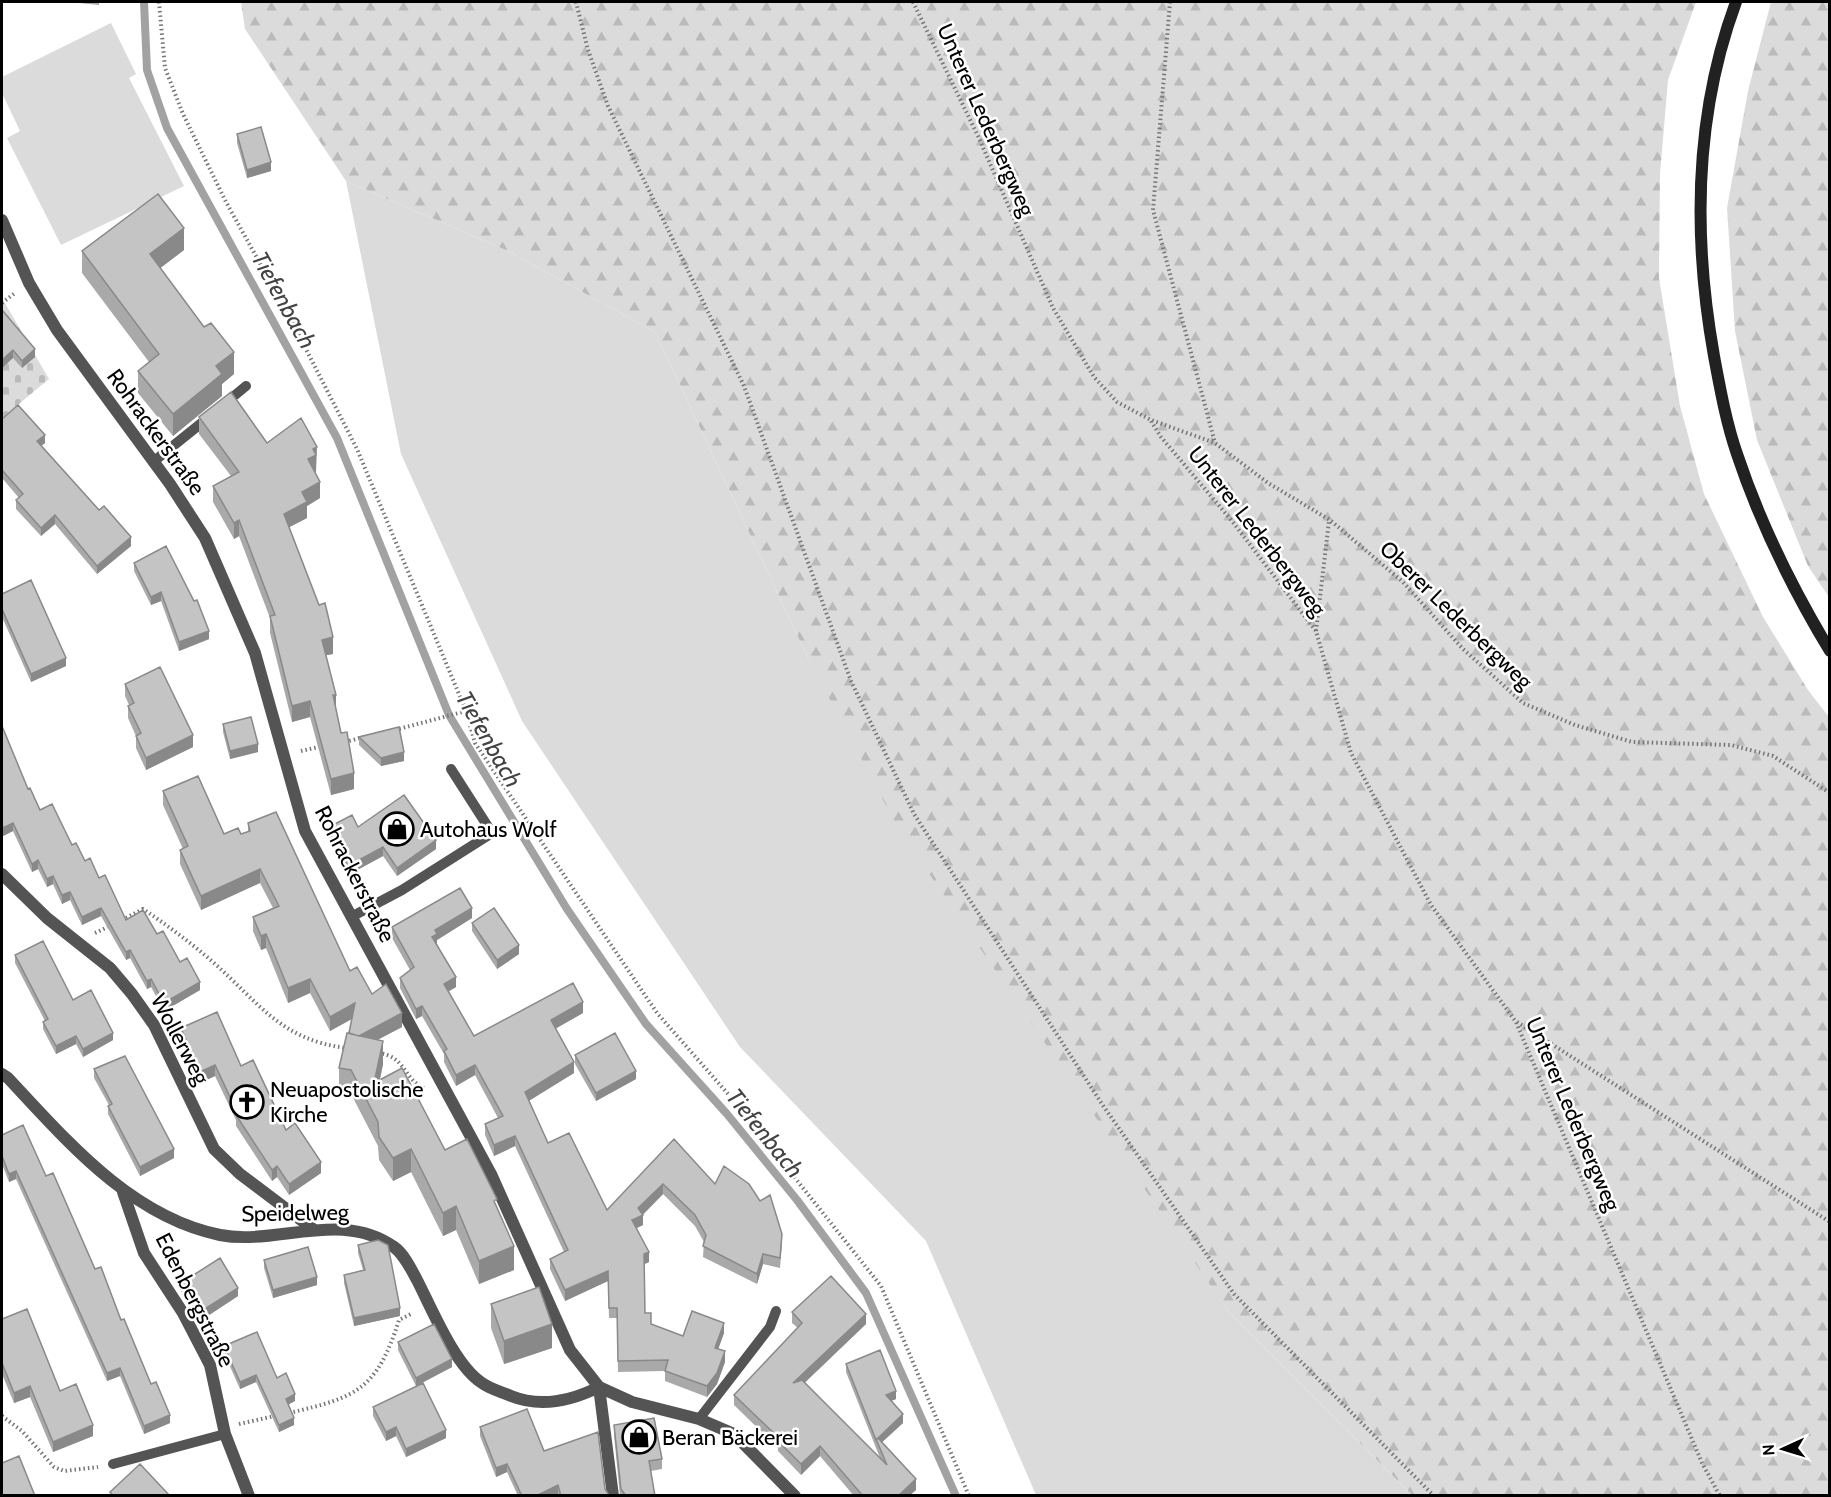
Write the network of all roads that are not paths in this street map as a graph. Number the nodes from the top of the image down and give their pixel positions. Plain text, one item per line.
1 (1736, 2) edge
2 (2, 220) edge
3 (246, 386) dead end
4 (153, 462) junction
5 (1830, 651) edge
6 (451, 769) dead end
7 (2, 874) edge
8 (351, 917) junction
9 (2, 1074) edge
10 (123, 1192) junction
11 (313, 1229) junction
12 (776, 1311) dead end
13 (598, 1387) junction
14 (699, 1419) junction
15 (224, 1431) junction
16 (113, 1464) road end
17 (249, 1496) edge
18 (613, 1496) edge
19 (795, 1496) edge

1 - 5 main road
2 - 4 street, Rohrackerstraße
3 - 4 lane
4 - 8 street, Rohrackerstraße
6 - 8 lane
7 - 11 street, Wollerweg
8 - 13 street, Rohrackerstraße
9 - 10 street, Speidelweg
10 - 11 street, Speidelweg
10 - 15 street, Edenbergstraße
11 - 13 street, Speidelweg
12 - 14 lane
13 - 14 street
13 - 18 street, Rohrackerstraße
14 - 19 street
15 - 16 lane
15 - 17 street, Edenbergstraße

